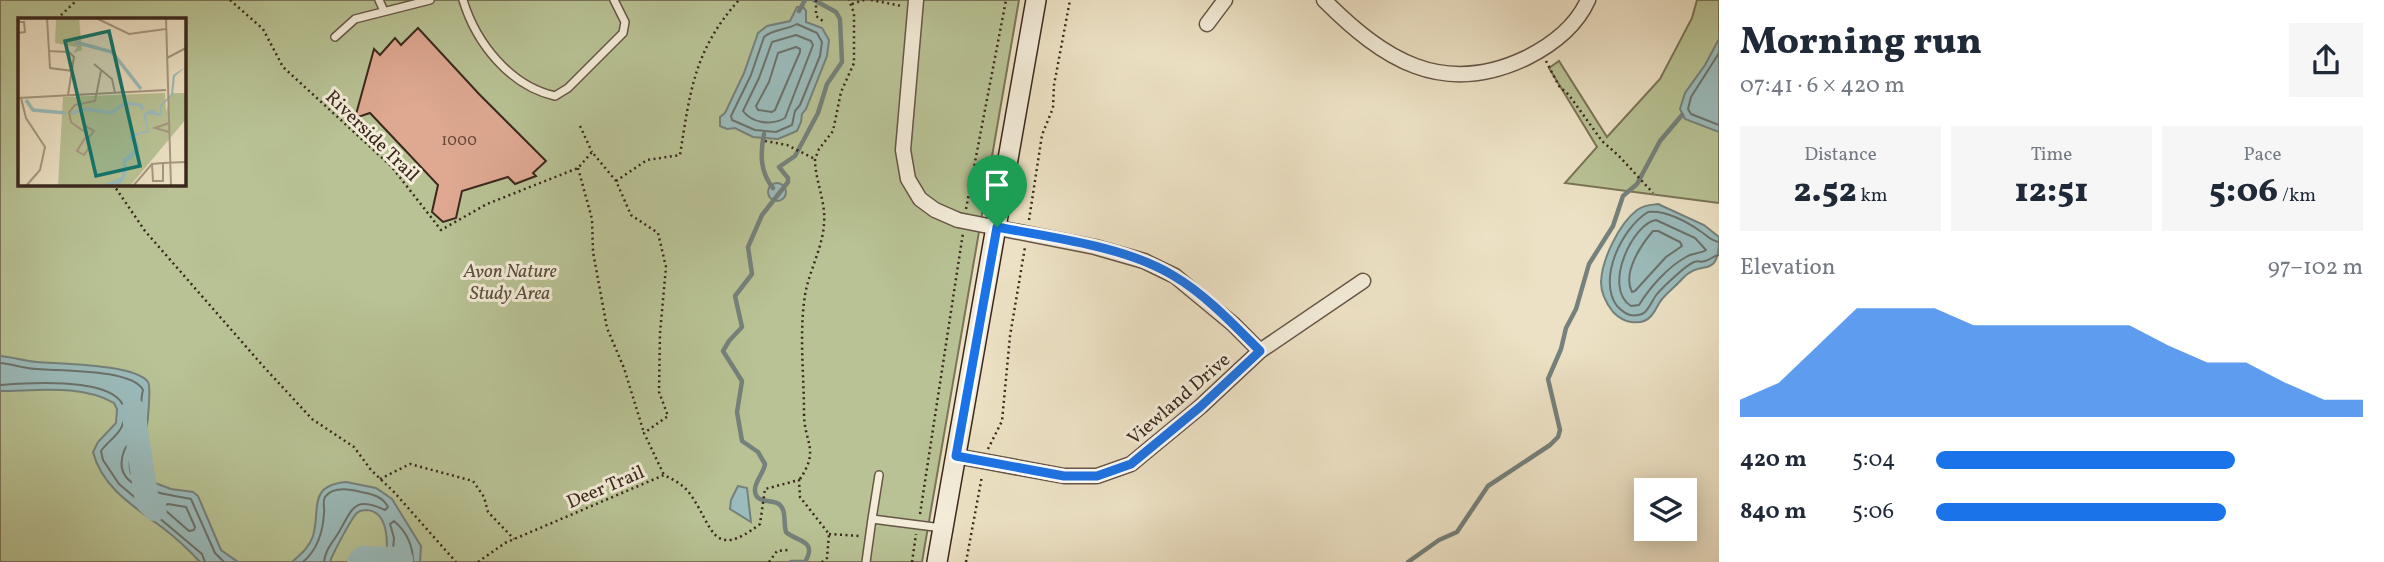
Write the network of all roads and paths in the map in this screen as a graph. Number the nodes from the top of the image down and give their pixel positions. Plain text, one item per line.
1 (77, 0) edge
2 (230, 0) edge
3 (379, 0) edge
4 (430, 0) edge
5 (463, 0) edge
6 (614, 0) edge
7 (739, 0) edge
8 (849, 0) edge
9 (864, 0) edge
10 (871, 0) edge
11 (1006, 0) edge
12 (1036, 0) edge
13 (1070, 0) edge
14 (1226, 0) edge
15 (1588, 0) edge
16 (815, 1) edge
17 (1334, 3) edge
18 (852, 4) junction
19 (915, 4) edge
20 (384, 11) junction
21 (58, 18) edge
22 (823, 21) dead end
23 (1207, 24) dead end
24 (335, 37) dead end
25 (1544, 49) junction
26 (580, 126) dead end
27 (765, 141) dead end
28 (592, 152) junction
29 (816, 159) junction
30 (578, 168) junction
31 (616, 181) junction
32 (114, 186) edge
33 (1653, 193) dead end
34 (967, 208) dead end
35 (1029, 224) dead end
36 (997, 227) junction
37 (963, 234) dead end
38 (1025, 247) dead end
39 (1363, 281) dead end
40 (1260, 351) junction
41 (644, 433) junction
42 (987, 451) dead end
43 (956, 456) junction
44 (664, 475) junction
45 (879, 475) dead end
46 (982, 476) dead end
47 (380, 479) junction
48 (799, 480) junction
49 (872, 519) junction
50 (918, 524) junction
51 (943, 528) junction
52 (829, 534) junction
53 (869, 537) junction
54 (514, 540) junction
55 (788, 550) dead end
56 (827, 560) edge
57 (456, 562) edge
58 (478, 562) edge
59 (769, 562) edge
60 (822, 562) edge
61 (866, 562) edge
62 (912, 562) edge
63 (937, 562) edge
64 (967, 562) edge

1 - 21 path
2 - 30 path, Riverside Trail
3 - 20 lane
4 - 20 lane
5 - 6 lane
7 - 31 path
8 - 18 path
9 - 18 path
10 - 19 path
11 - 34 path
12 - 36 street
13 - 35 path
14 - 23 street
15 - 25 street
16 - 22 path
17 - 25 street
18 - 29 path
19 - 36 street
20 - 24 lane
25 - 33 path
26 - 28 path
27 - 29 path
28 - 30 path, Riverside Trail
28 - 31 path
29 - 48 path
30 - 41 path
31 - 41 path
32 - 47 path
36 - 40 street
36 - 43 street
37 - 50 path
38 - 42 path
39 - 40 street, Viewland Drive
40 - 43 street, Viewland Drive
41 - 44 path
43 - 51 street
44 - 48 path, Deer Trail
44 - 54 path, Deer Trail
45 - 49 lane
46 - 64 path
47 - 54 path
47 - 57 path
48 - 52 path
49 - 50 lane
49 - 53 lane
50 - 51 lane
50 - 62 path
51 - 63 street
52 - 53 path
52 - 56 path
53 - 61 lane
54 - 58 path, Deer Trail
55 - 59 path
56 - 60 path

